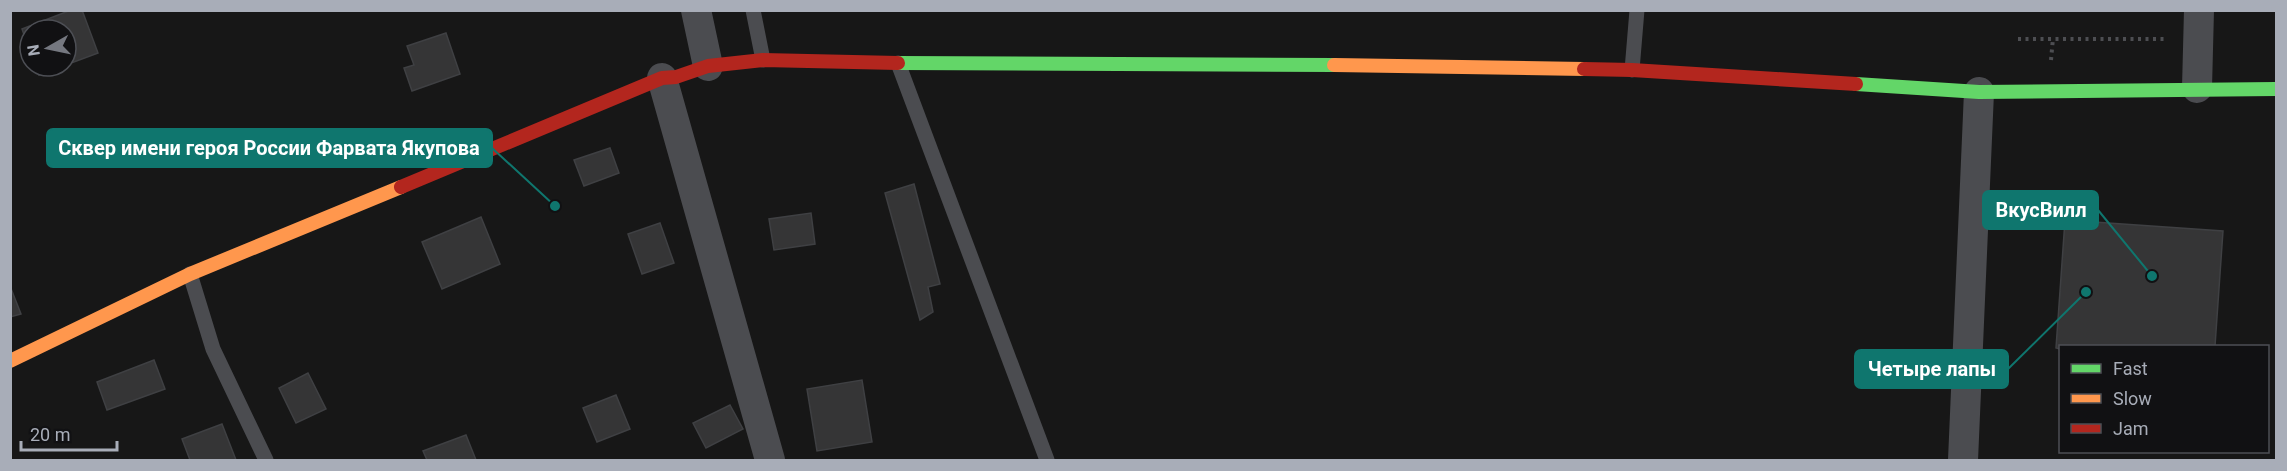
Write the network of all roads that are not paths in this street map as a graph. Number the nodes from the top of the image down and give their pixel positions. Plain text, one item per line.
1 (696, 10) edge
2 (753, 10) edge
3 (1637, 10) edge
4 (2198, 25) edge
5 (763, 60) junction
6 (898, 63) junction
7 (708, 66) junction
8 (1632, 70) junction
9 (662, 78) junction
10 (2197, 88) junction
11 (2277, 89) edge
12 (1979, 92) junction
13 (190, 274) junction
14 (10, 361) edge
15 (266, 460) edge
16 (770, 460) edge
17 (1047, 460) edge
18 (1963, 460) edge

1 - 7 street
2 - 5 lane
3 - 8 lane
4 - 10 street
5 - 6 street
5 - 7 street
6 - 8 street
6 - 17 lane
7 - 9 street
8 - 12 street
9 - 13 street
9 - 16 street
10 - 11 street
10 - 12 street
12 - 18 street
13 - 14 street
13 - 15 lane

